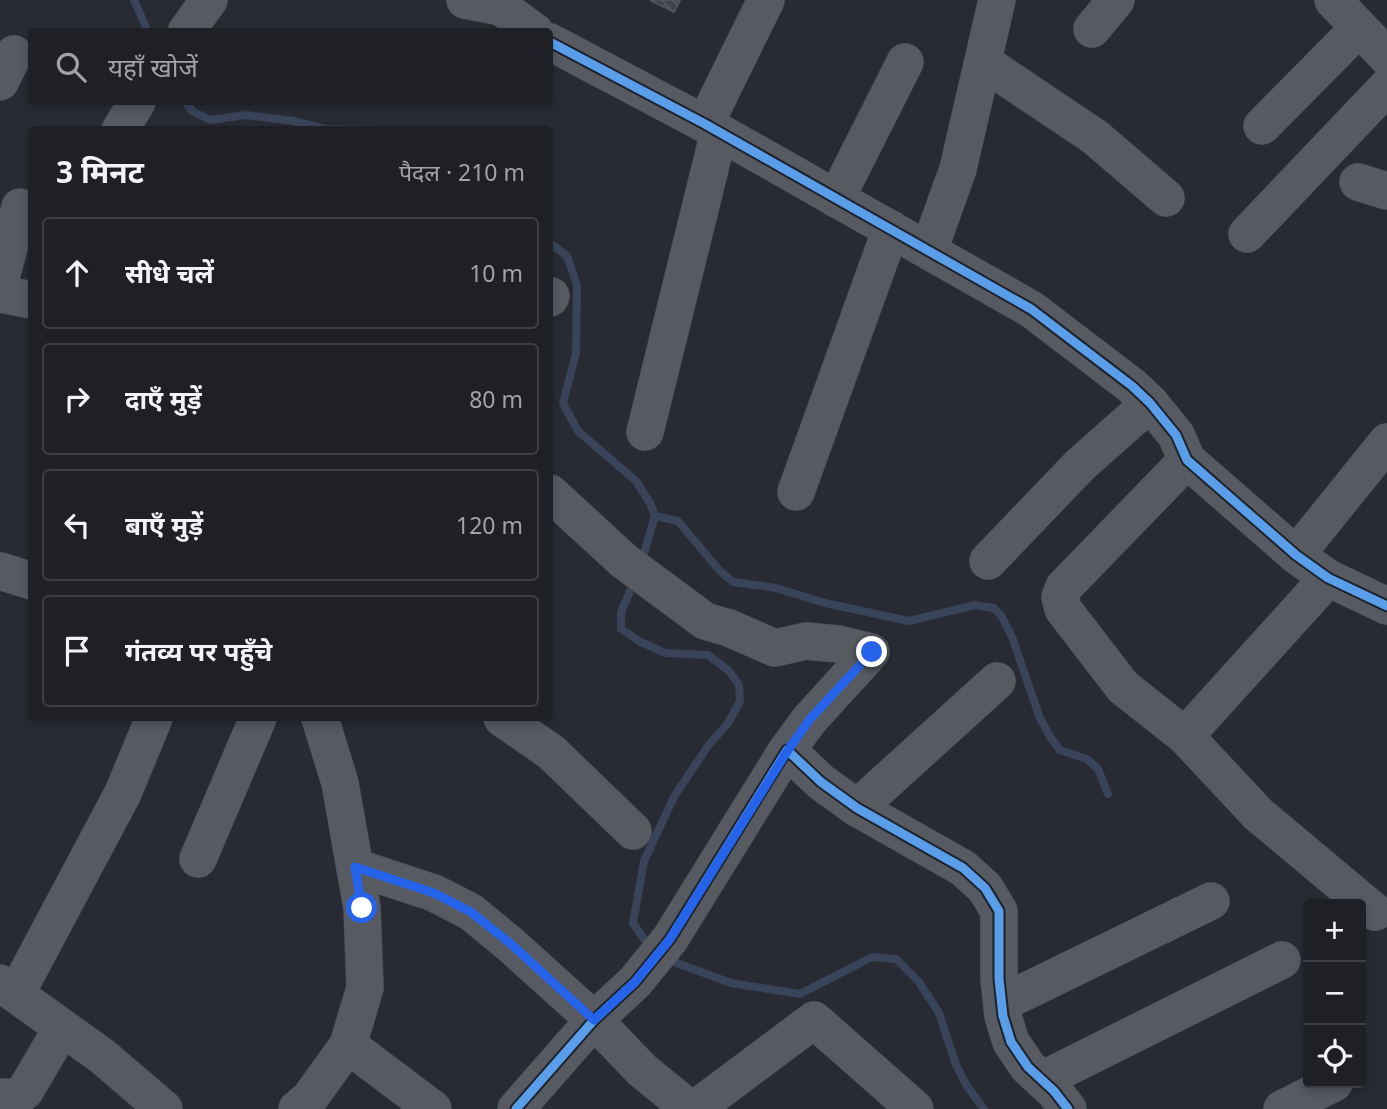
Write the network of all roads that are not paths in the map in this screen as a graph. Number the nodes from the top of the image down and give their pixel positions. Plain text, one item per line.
1 (209, 0) edge
2 (465, 0) edge
3 (766, 0) edge
4 (997, 0) edge
5 (1116, 0) edge
6 (1333, 0) edge
7 (500, 3) edge
8 (189, 28) edge
9 (530, 28) edge
10 (1359, 28) junction
11 (1092, 29) dead end
12 (553, 44) edge
13 (1387, 57) edge
14 (905, 62) dead end
15 (983, 62) junction
16 (1387, 87) edge
17 (135, 105) edge
18 (122, 126) edge
19 (1262, 126) dead end
20 (712, 128) junction
21 (1166, 198) dead end
22 (836, 199) junction
23 (17, 206) edge
24 (891, 229) junction
25 (1247, 234) dead end
26 (929, 250) junction
27 (0, 281) edge
28 (0, 295) edge
29 (28, 299) edge
30 (1150, 403) junction
31 (645, 432) dead end
32 (1387, 442) edge
33 (1187, 460) junction
34 (796, 492) dead end
35 (553, 496) edge
36 (1297, 555) junction
37 (988, 561) dead end
38 (0, 571) edge
39 (1328, 578) junction
40 (28, 580) edge
41 (1387, 606) edge
42 (997, 681) dead end
43 (153, 721) edge
44 (257, 721) edge
45 (321, 721) edge
46 (506, 721) edge
47 (1185, 736) junction
48 (788, 750) junction
49 (857, 808) junction
50 (633, 831) dead end
51 (198, 859) dead end
52 (355, 867) junction
53 (1212, 901) dead end
54 (1375, 912) dead end
55 (1282, 960) dead end
56 (8, 988) edge
57 (1002, 1003) junction
58 (594, 1020) junction
59 (62, 1028) junction
60 (348, 1045) junction
61 (1042, 1080) junction
62 (1324, 1088) edge
63 (0, 1097) edge
64 (693, 1108) edge
65 (164, 1109) edge
66 (297, 1109) edge
67 (433, 1109) edge
68 (516, 1109) edge
69 (915, 1109) edge
70 (1068, 1109) edge
71 (1282, 1109) edge

1 - 8 street
2 - 7 street
3 - 20 street
4 - 15 street
5 - 11 street
6 - 10 street
7 - 9 street
10 - 13 street
10 - 19 street
12 - 20 street
14 - 22 street
15 - 21 street
15 - 26 street
16 - 25 street
17 - 18 street
20 - 22 street
20 - 31 street
22 - 24 street
23 - 27 street
24 - 26 street
24 - 34 street
26 - 30 street
28 - 29 street
30 - 33 street
30 - 37 street
32 - 36 street
33 - 36 street
33 - 47 street
35 - 48 street
36 - 39 street
38 - 40 street
39 - 41 street
39 - 47 street
42 - 49 street
43 - 56 street
44 - 51 street
45 - 52 street
46 - 50 street
47 - 54 street
48 - 49 street
48 - 58 street
49 - 57 street
52 - 58 street
52 - 60 street
53 - 57 street
55 - 61 street
56 - 59 street
57 - 61 street
58 - 64 street
58 - 68 street
59 - 63 street
59 - 65 street
60 - 66 street
60 - 67 street
61 - 70 street
62 - 71 street
64 - 69 street

